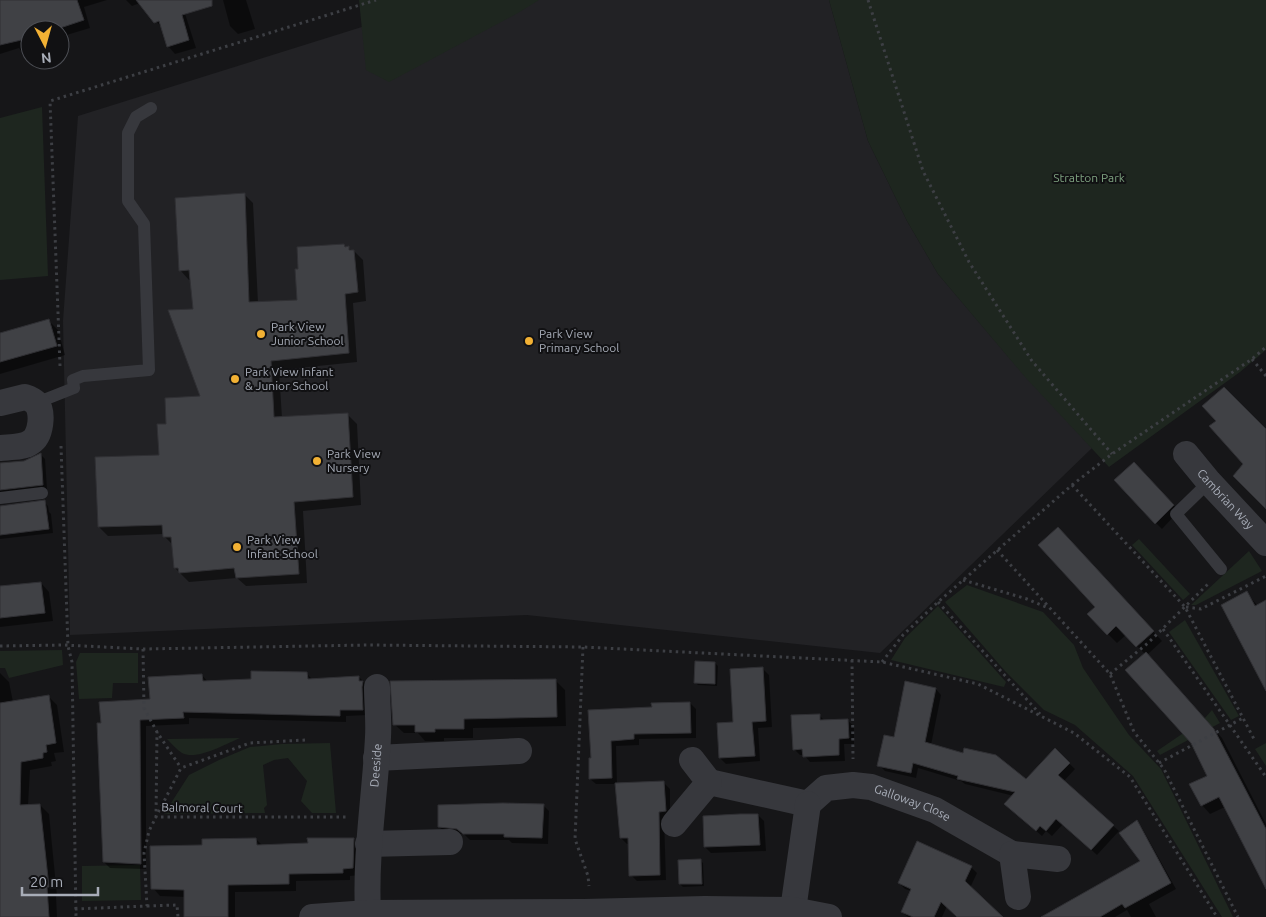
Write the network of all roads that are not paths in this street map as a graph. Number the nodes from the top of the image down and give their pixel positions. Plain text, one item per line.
1 (151, 108) dead end
2 (0, 403) edge
3 (36, 403) junction
4 (0, 448) edge
5 (1186, 454) dead end
6 (1209, 482) junction
7 (42, 493) dead end
8 (0, 498) edge
9 (1266, 543) edge
10 (1221, 569) road end
11 (377, 687) dead end
12 (519, 752) dead end
13 (376, 758) junction
14 (692, 760) dead end
15 (709, 782) junction
16 (808, 804) junction
17 (674, 824) dead end
18 (450, 842) dead end
19 (368, 844) junction
20 (1012, 854) junction
21 (1058, 859) dead end
22 (1018, 897) dead end
23 (793, 910) junction
24 (368, 913) junction
25 (628, 914) edge
26 (312, 917) edge
27 (830, 917) edge

1 - 3 lane
2 - 3 street
3 - 4 street
5 - 6 street, Cambrian Way
6 - 9 street, Cambrian Way
6 - 10 lane
7 - 8 lane
11 - 13 street, Deeside
12 - 13 street
13 - 19 street, Deeside
14 - 15 street
15 - 16 street
15 - 17 street
16 - 20 street, Galloway Close
16 - 23 street
18 - 19 street
19 - 24 street, Deeside
20 - 21 street, Galloway Close
20 - 22 street
23 - 25 street
23 - 27 street
24 - 25 street
24 - 26 street

